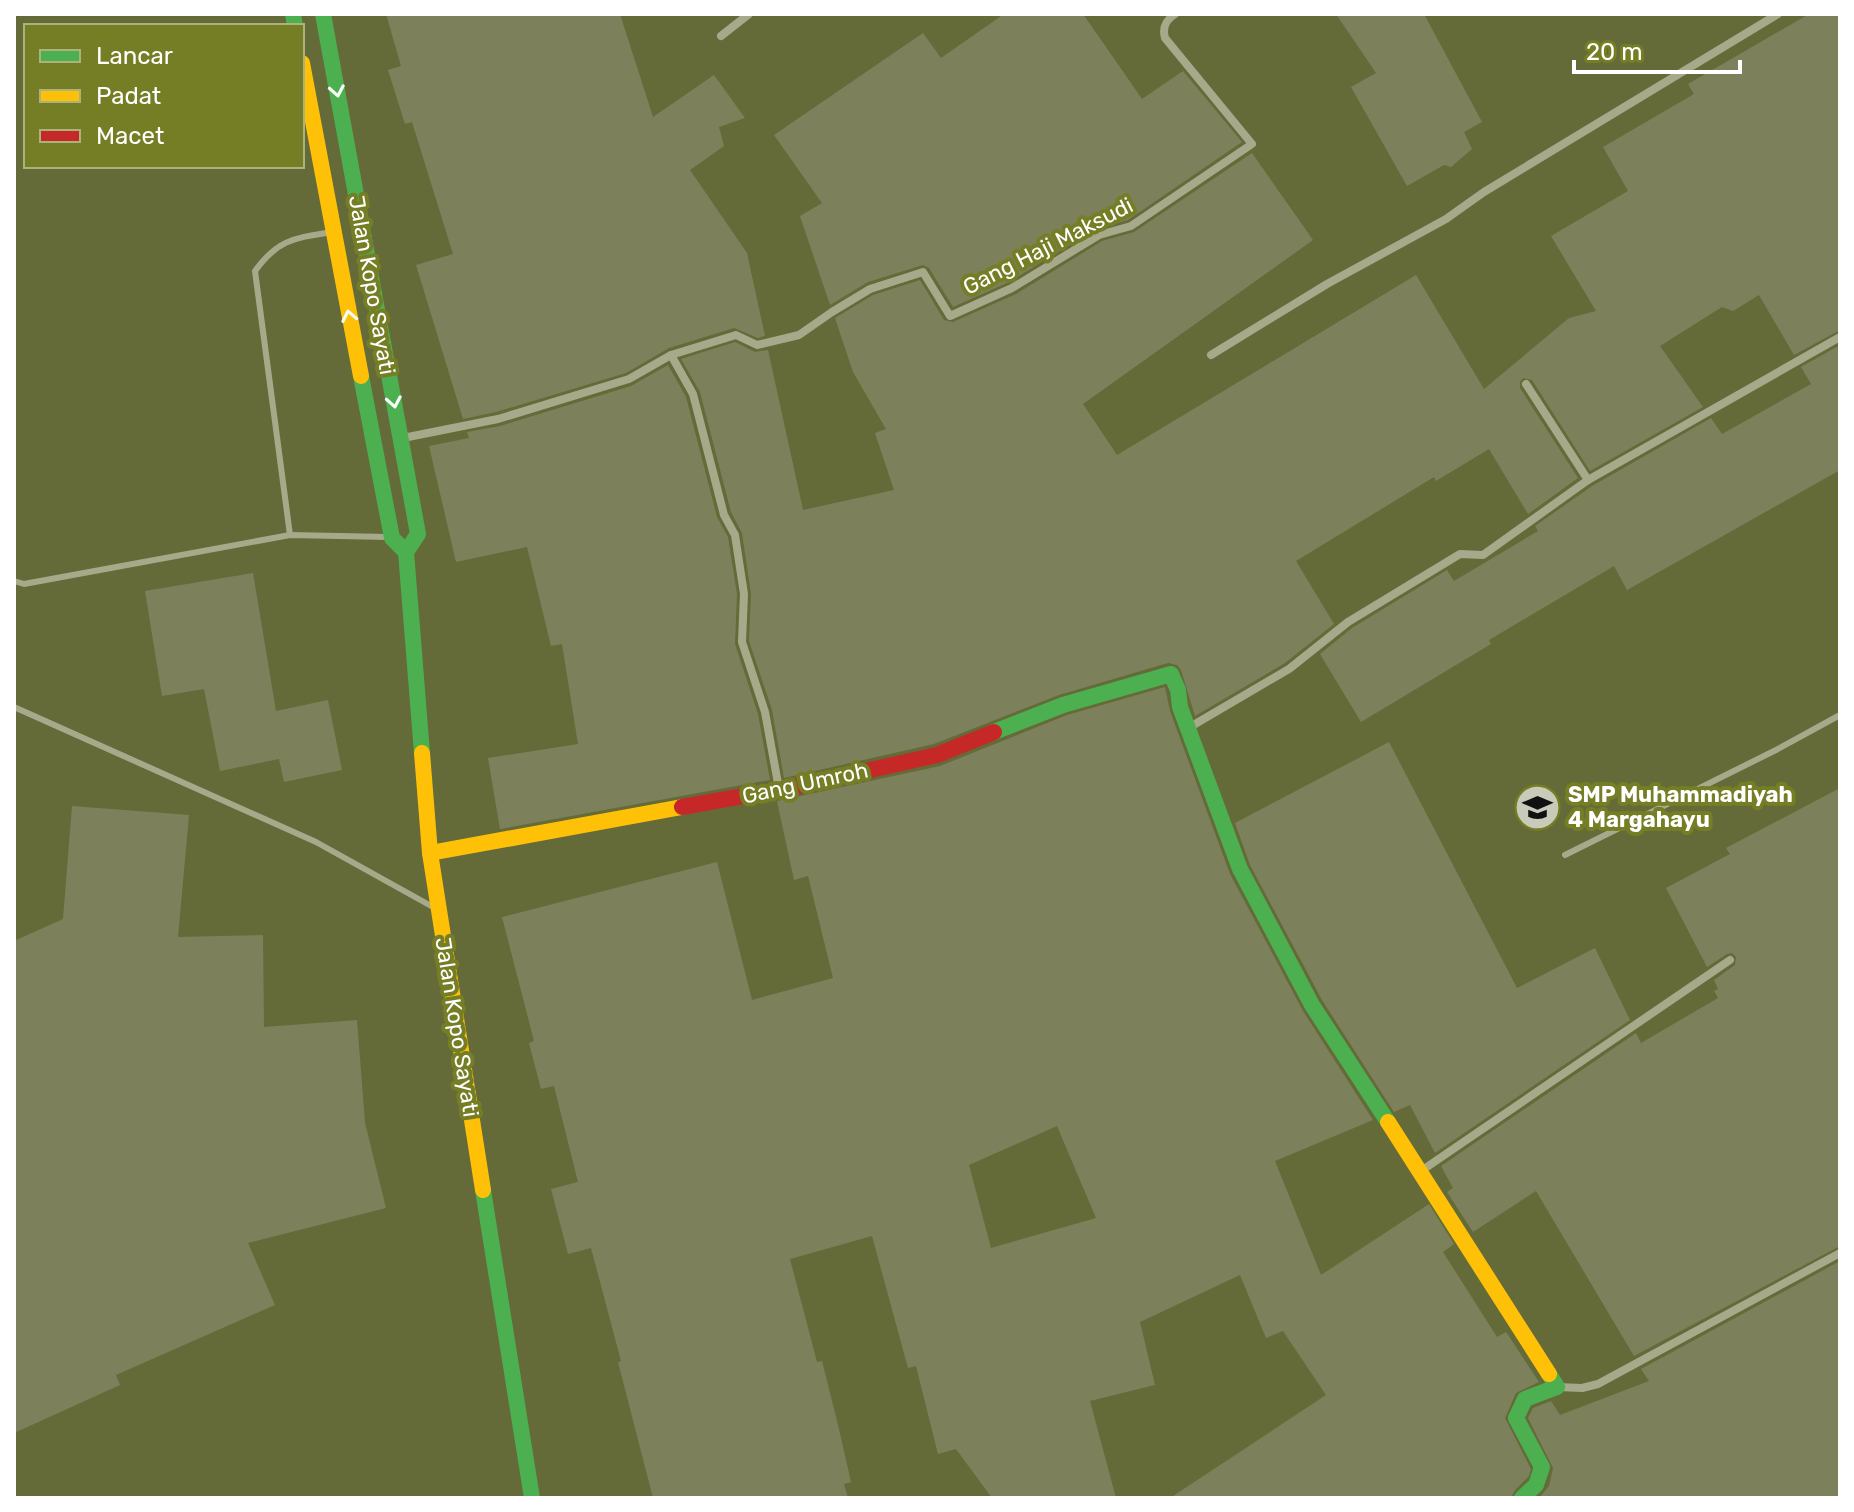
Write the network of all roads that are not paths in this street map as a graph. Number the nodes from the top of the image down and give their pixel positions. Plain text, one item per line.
1 (323, 14) edge
2 (749, 14) edge
3 (1175, 14) edge
4 (1778, 14) edge
5 (721, 36) dead end
6 (304, 74) edge
7 (333, 232) junction
8 (1840, 337) edge
9 (671, 355) junction
10 (1211, 355) dead end
11 (1526, 384) dead end
12 (401, 439) junction
13 (1588, 480) junction
14 (290, 535) junction
15 (392, 538) junction
16 (406, 552) junction
17 (14, 581) edge
18 (14, 707) edge
19 (1840, 715) edge
20 (1190, 727) junction
21 (779, 789) junction
22 (430, 853) junction
23 (1565, 855) dead end
24 (437, 906) junction
25 (1730, 960) dead end
26 (1421, 1171) junction
27 (1840, 1253) edge
28 (1557, 1387) junction
29 (532, 1498) edge
30 (1522, 1498) edge

1 -> 12 main road, Jalan Kopo Sayati
2 - 5 street
3 - 9 street, Gang Haji Maksudi
4 - 10 street
6 - 7 main road, Jalan Kopo Sayati
7 - 14 lane
15 -> 7 main road, Jalan Kopo Sayati
8 - 13 street
9 - 12 street, Gang Haji Maksudi
9 - 21 street
11 - 13 street
12 - 16 main road, Jalan Kopo Sayati
13 - 20 street
14 - 15 lane
14 - 17 lane
15 - 16 main road
16 - 22 main road, Jalan Kopo Sayati
18 - 24 lane
19 - 23 lane
20 - 21 main road, Gang Umroh
20 - 26 main road
21 - 22 main road, Gang Umroh
22 - 24 main road, Jalan Kopo Sayati
24 - 29 main road, Jalan Kopo Sayati
25 - 26 street
26 - 28 main road
27 - 28 street
28 - 30 main road

